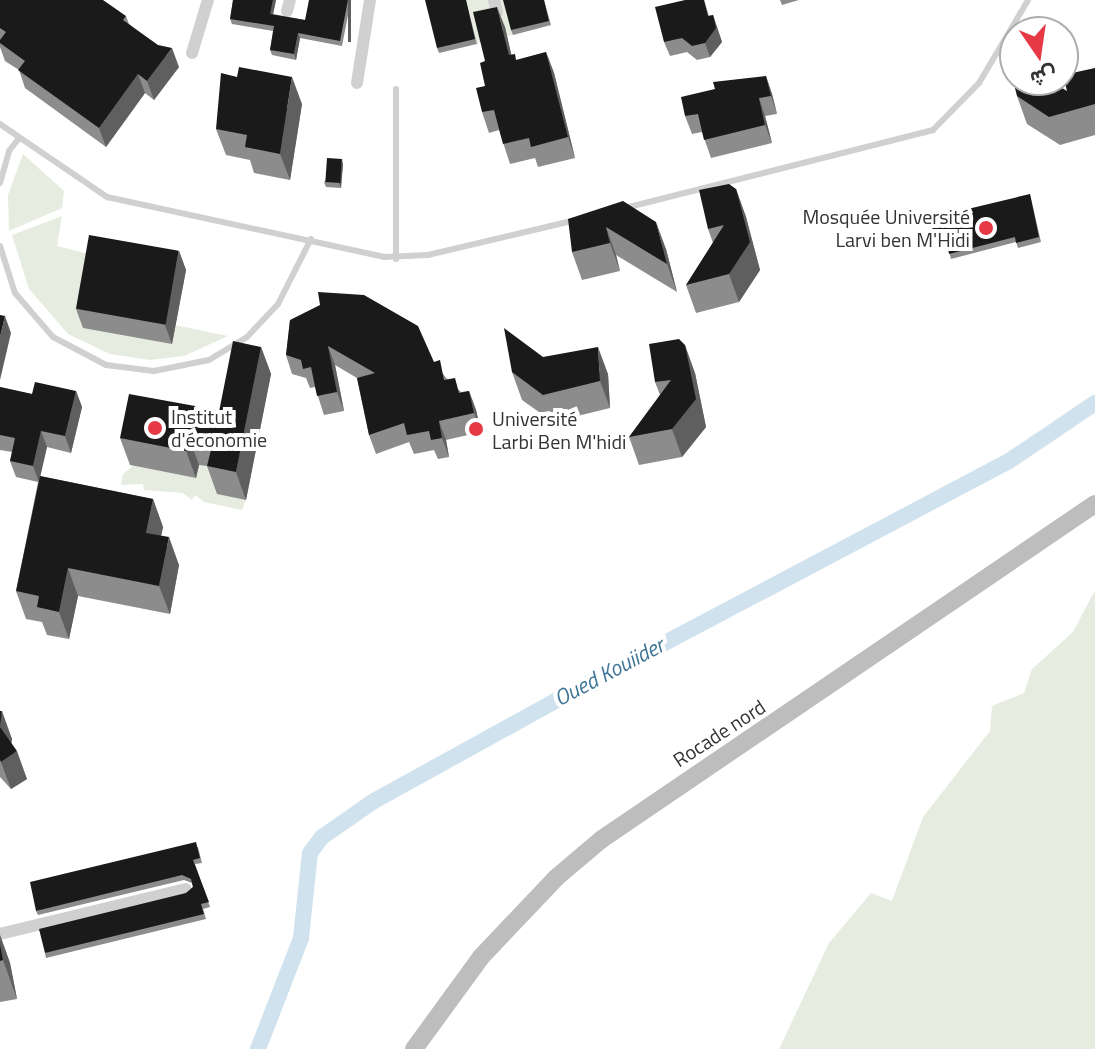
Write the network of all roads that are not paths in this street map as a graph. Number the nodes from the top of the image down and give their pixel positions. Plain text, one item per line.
1 (208, 0) edge
2 (370, 0) edge
3 (1028, 0) edge
4 (192, 53) dead end
5 (357, 83) dead end
6 (396, 89) dead end
7 (0, 124) edge
8 (19, 138) junction
9 (0, 183) edge
10 (609, 212) edge
11 (594, 216) edge
12 (311, 239) junction
13 (0, 246) edge
14 (396, 259) junction
15 (1095, 504) edge
16 (186, 889) edge
17 (0, 934) edge
18 (414, 1049) edge

1 - 4 street
2 - 5 street
3 - 10 lane
6 - 14 lane
7 - 8 lane
8 - 9 lane
8 - 12 lane
11 - 14 lane
12 - 13 lane
12 - 14 lane
15 - 18 main road, Rocade nord
16 - 17 street

